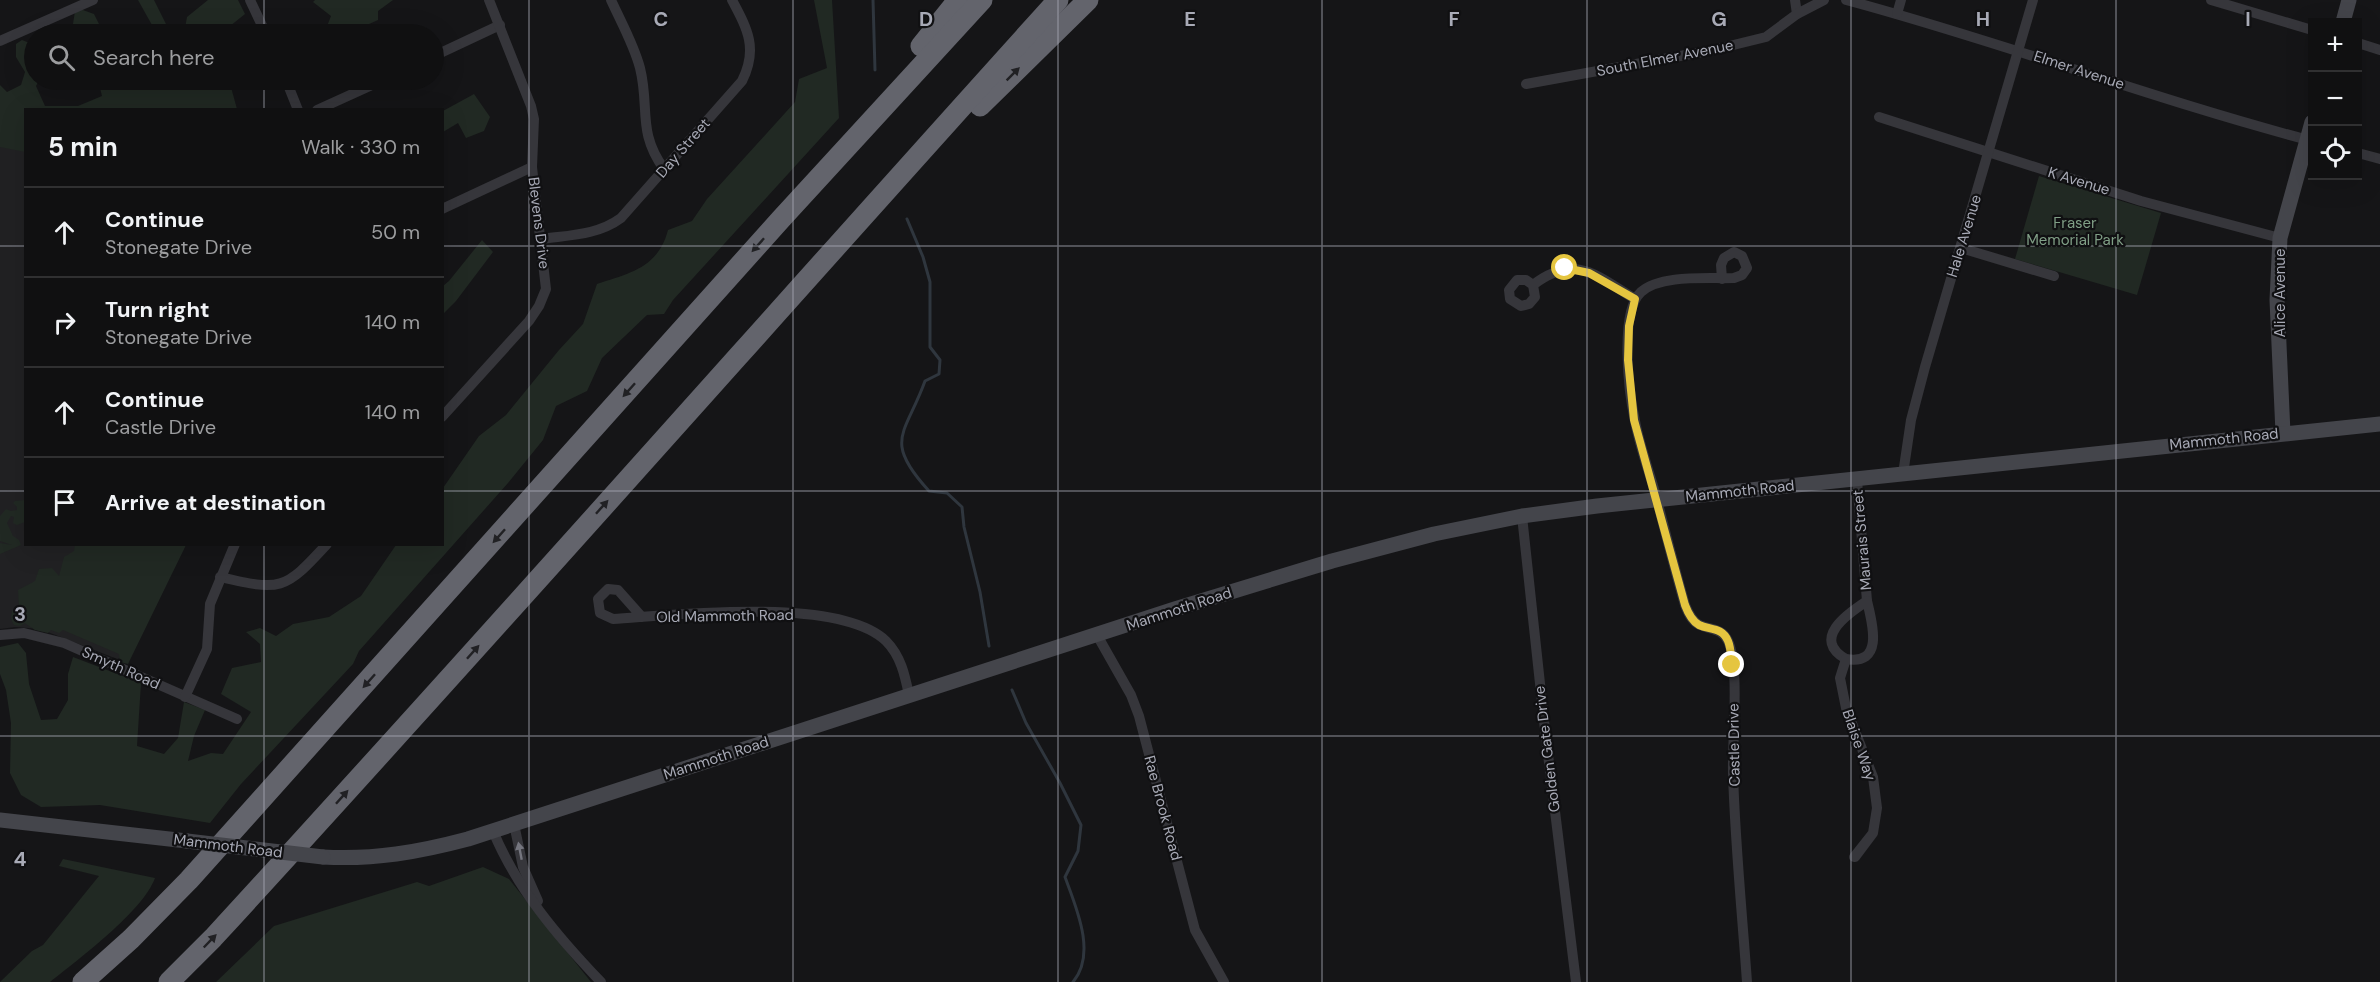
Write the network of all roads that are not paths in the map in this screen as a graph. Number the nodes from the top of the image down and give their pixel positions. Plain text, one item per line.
1 (93, 0) edge
2 (250, 0) edge
3 (489, 0) edge
4 (611, 0) edge
5 (732, 0) edge
6 (958, 0) edge
7 (982, 0) edge
8 (1058, 0) edge
9 (1088, 0) edge
10 (1795, 0) edge
11 (1824, 0) edge
12 (1846, 0) edge
13 (1901, 0) edge
14 (2033, 0) edge
15 (2211, 0) edge
16 (2349, 0) edge
17 (1797, 14) junction
18 (1897, 14) junction
19 (2344, 18) edge
20 (39, 24) edge
21 (261, 24) edge
22 (500, 26) junction
23 (2308, 29) edge
24 (24, 30) edge
25 (0, 41) edge
26 (2362, 45) edge
27 (2380, 50) edge
28 (444, 51) edge
29 (2018, 51) junction
30 (1526, 84) dead end
31 (290, 90) edge
32 (361, 90) edge
33 (297, 108) edge
34 (321, 108) edge
35 (1879, 117) dead end
36 (2308, 139) edge
37 (2308, 147) edge
38 (1990, 152) junction
39 (2362, 154) edge
40 (2380, 159) edge
41 (532, 167) junction
42 (906, 168) junction
43 (664, 169) junction
44 (444, 208) edge
45 (781, 219) junction
46 (2280, 238) junction
47 (542, 239) junction
48 (1961, 248) junction
49 (2054, 276) dead end
50 (1722, 279) dead end
51 (1533, 285) dead end
52 (1635, 299) junction
53 (444, 415) edge
54 (2380, 424) edge
55 (2283, 433) junction
56 (1903, 474) junction
57 (1857, 480) junction
58 (1656, 499) junction
59 (1522, 516) junction
60 (234, 546) edge
61 (325, 546) edge
62 (220, 577) junction
63 (1867, 601) junction
64 (642, 617) dead end
65 (0, 635) edge
66 (1097, 635) junction
67 (1846, 659) junction
68 (909, 695) junction
69 (185, 697) junction
70 (237, 719) dead end
71 (0, 820) edge
72 (514, 824) junction
73 (493, 831) junction
74 (1873, 833) dead end
75 (544, 915) junction
76 (83, 982) edge
77 (169, 982) edge
78 (601, 982) edge
79 (1224, 982) edge
80 (1576, 982) edge
81 (1747, 982) edge

1 - 20 street
2 - 21 street
3 - 22 street, Blevens Drive
4 - 43 street
5 - 43 street, Day Street
6 - 45 highway
7 - 45 highway
8 - 42 highway
42 -> 9 highway
10 - 17 street
11 - 17 street
12 - 18 street, Elmer Avenue
13 - 18 street
14 - 29 street, Hale Avenue
15 - 23 street
16 - 19 main road
17 - 30 street, South Elmer Avenue
18 - 29 street, Elmer Avenue
22 - 28 street
22 - 41 street, Blevens Drive
24 - 25 street
26 - 27 street
29 - 36 street, Elmer Avenue
29 - 38 street, Hale Avenue
31 - 33 street
32 - 34 street
35 - 38 street, K Avenue
37 - 46 main road, Alice Avenue
38 - 46 street, K Avenue
38 - 48 street, Hale Avenue
39 - 40 street
41 - 44 street
41 - 47 street, Blevens Drive
77 -> 42 highway
43 - 47 street, Day Street
45 -> 76 highway
46 - 55 main road, Alice Avenue
47 - 53 street, Blevens Drive
48 - 49 street
48 - 56 street, Hale Avenue
50 - 52 street
51 - 52 street
52 - 58 street, Castle Drive
54 - 55 main road, Mammoth Road
55 - 56 main road, Mammoth Road
56 - 57 main road, Mammoth Road
57 - 58 main road, Mammoth Road
57 - 63 street, Maurais Street
58 - 59 main road, Mammoth Road
58 - 81 street, Castle Drive
59 - 66 main road, Mammoth Road
59 - 80 street, Golden Gate Drive
60 - 62 street
61 - 62 street
62 - 69 street
63 - 67 street, Maurais Street
63 - 67 street, Maurais Street
64 - 68 street, Old Mammoth Road
65 - 69 street, Smyth Road
66 - 68 main road, Mammoth Road
66 - 79 street, Rae Brook Road
67 - 74 street, Blaise Way
68 - 72 main road, Mammoth Road
69 - 70 street, Smyth Road
71 - 73 main road, Mammoth Road, bridge
72 - 73 main road, Mammoth Road
75 -> 72 street
73 - 75 street
75 - 78 street

